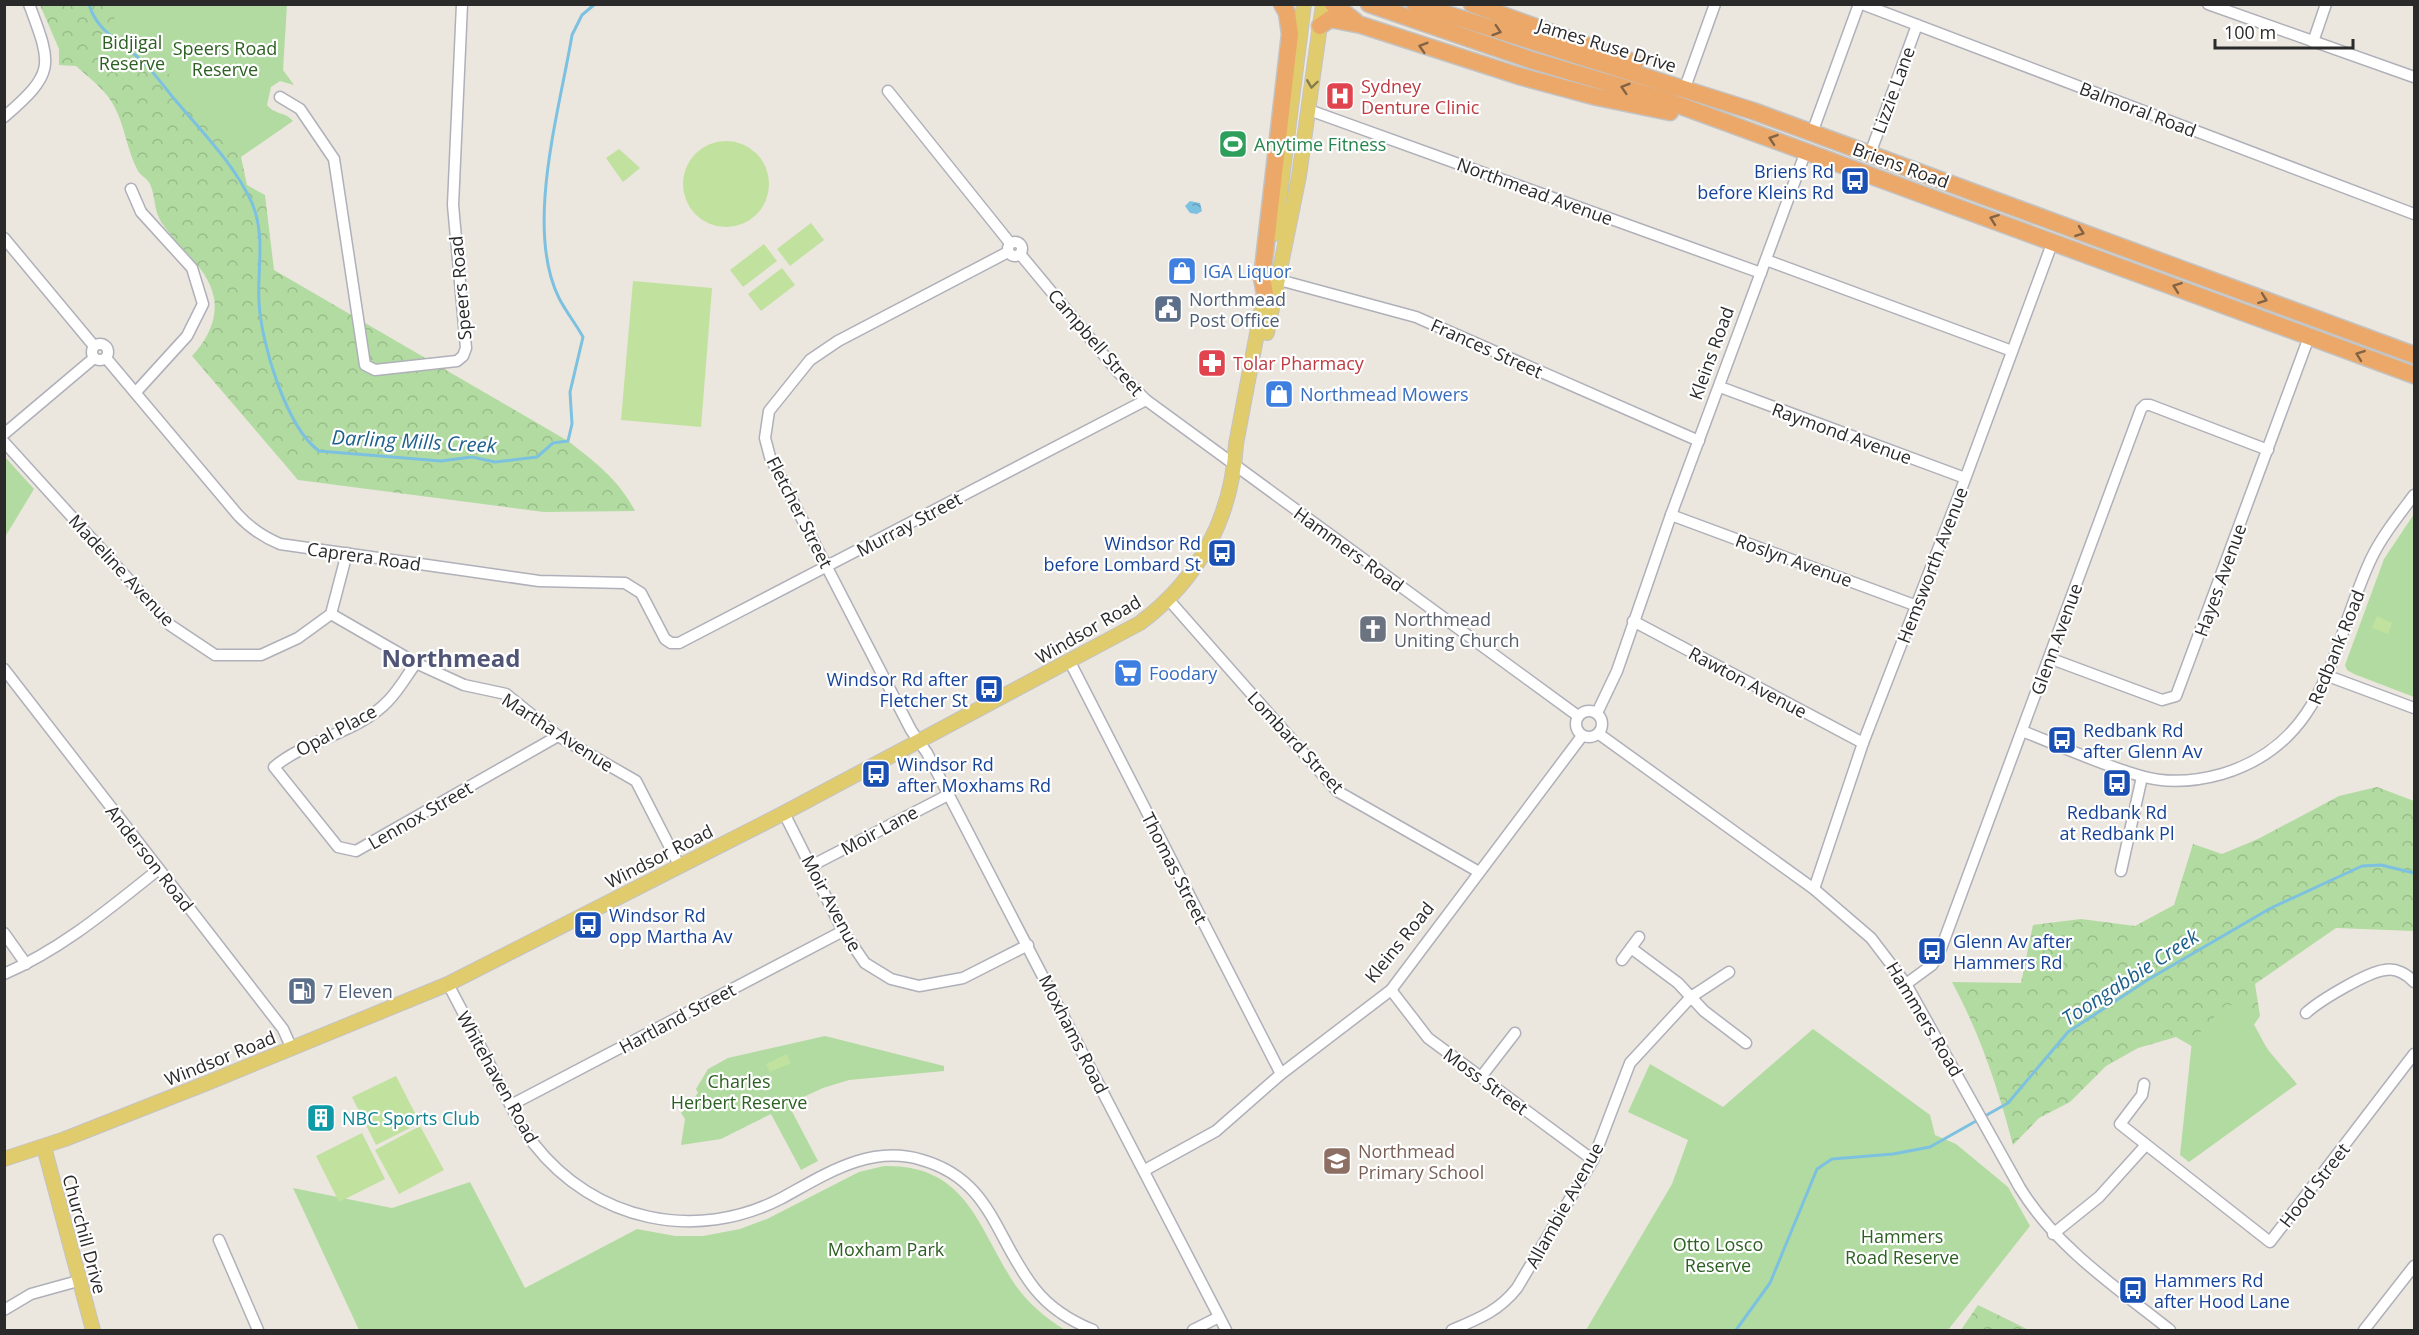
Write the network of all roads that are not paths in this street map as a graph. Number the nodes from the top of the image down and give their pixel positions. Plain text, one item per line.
1 (29, 4) edge
2 (462, 4) edge
3 (1282, 4) edge
4 (1369, 4) edge
5 (1415, 4) edge
6 (1472, 4) edge
7 (1715, 4) edge
8 (1861, 4) edge
9 (2208, 4) edge
10 (2326, 4) edge
11 (1325, 5) edge
12 (1305, 7) edge
13 (1360, 25) junction
14 (1917, 25) junction
15 (1320, 26) junction
16 (2313, 42) junction
17 (2415, 77) edge
18 (1687, 82) junction
19 (888, 91) dead end
20 (280, 97) dead end
21 (1309, 110) junction
22 (1753, 111) junction
23 (4, 117) edge
24 (1739, 128) junction
25 (1812, 133) junction
26 (1806, 151) junction
27 (1870, 154) junction
28 (131, 189) dead end
29 (2415, 214) edge
30 (4, 238) edge
31 (2053, 241) junction
32 (1009, 248) junction
33 (1766, 260) junction
34 (1761, 273) junction
35 (1270, 284) junction
36 (2310, 337) junction
37 (94, 346) junction
38 (2012, 351) junction
39 (2415, 355) edge
40 (94, 358) junction
41 (106, 358) junction
42 (2415, 375) edge
43 (1719, 387) junction
44 (136, 392) junction
45 (1146, 400) junction
46 (4, 434) edge
47 (1700, 441) junction
48 (4, 442) edge
49 (2268, 450) junction
50 (1236, 466) junction
51 (1965, 478) junction
52 (2415, 495) edge
53 (1671, 515) junction
54 (347, 553) junction
55 (827, 566) junction
56 (1168, 599) junction
57 (1917, 606) junction
58 (331, 614) junction
59 (1633, 621) junction
60 (670, 643) joint
61 (2049, 658) junction
62 (1070, 662) junction
63 (416, 663) junction
64 (4, 669) edge
65 (2328, 676) junction
66 (2415, 708) edge
67 (1597, 713) junction
68 (1578, 716) junction
69 (2022, 731) junction
70 (1599, 734) junction
71 (558, 736) junction
72 (1582, 736) junction
73 (918, 739) junction
74 (1863, 744) junction
75 (274, 767) joint
76 (2142, 777) junction
77 (948, 795) junction
78 (784, 813) junction
79 (679, 865) junction
80 (811, 866) junction
81 (159, 869) junction
82 (2121, 871) dead end
83 (1479, 872) junction
84 (1814, 889) junction
85 (843, 931) junction
86 (4, 933) edge
87 (1639, 937) dead end
88 (1028, 945) junction
89 (1631, 948) junction
90 (1622, 960) dead end
91 (26, 964) junction
92 (1729, 972) dead end
93 (4, 974) edge
94 (2415, 982) edge
95 (448, 984) junction
96 (1906, 984) junction
97 (1391, 990) junction
98 (1691, 997) junction
99 (2306, 1013) dead end
100 (1515, 1033) dead end
101 (1746, 1043) dead end
102 (292, 1049) junction
103 (2415, 1054) edge
104 (1281, 1074) junction
105 (1482, 1077) junction
106 (2144, 1084) dead end
107 (511, 1106) junction
108 (44, 1146) junction
109 (2145, 1146) junction
110 (4, 1159) edge
111 (1593, 1160) junction
112 (1145, 1170) junction
113 (2053, 1234) junction
114 (219, 1240) dead end
115 (2415, 1266) edge
116 (78, 1281) junction
117 (4, 1310) edge
118 (1219, 1317) junction
119 (93, 1330) edge
120 (258, 1330) edge
121 (1093, 1330) edge
122 (1193, 1330) edge
123 (1226, 1330) edge
124 (1452, 1330) edge
125 (2170, 1330) edge
126 (2364, 1330) edge

1 - 23 street
2 - 20 street, Speers Road
3 - 35 highway
24 -> 4 highway, Briens Road
5 -> 22 highway, James Ruse Drive
6 - 18 highway
7 - 18 street
8 - 14 street, Balmoral Road
8 - 25 street, Kleins Road
9 - 16 street
10 - 16 street
11 - 13 highway
11 - 15 main road, Windsor Road
12 - 35 main road, Windsor Road
13 - 15 highway
24 -> 13 highway
14 - 27 street, Lizzie Lane
14 - 29 street, Balmoral Road
15 -> 21 main road, Windsor Road
16 - 17 street
18 - 22 highway
19 - 32 street
21 - 34 street, Northmead Avenue
21 - 35 main road, Windsor Road
22 - 25 highway, Briens Road
26 -> 24 highway, Briens Road
25 - 26 highway, Kleins Road
25 - 27 highway, Briens Road
31 -> 26 highway, Briens Road
26 - 33 street, Kleins Road
27 -> 39 highway, Briens Road
28 - 44 street
30 - 37 street
36 -> 31 highway, Briens Road
31 - 38 street, Hemsworth Avenue
32 - 45 street, Campbell Street
32 - 55 street, Fletcher Street
33 - 34 street, Kleins Road
33 - 38 street
34 - 43 street, Kleins Road
35 - 47 street, Frances Street
35 - 50 main road, Windsor Road
42 -> 36 highway, Briens Road
36 - 49 street, Hayes Avenue
37 - 40 street
37 - 41 street
38 - 51 street, Hemsworth Avenue
40 - 41 street
40 - 46 street
41 - 44 street, Caprera Road
43 - 47 street, Kleins Road
43 - 51 street, Raymond Avenue
44 - 54 street, Caprera Road
45 - 50 street, Campbell Street
45 - 55 street, Murray Street
47 - 53 street, Kleins Road
48 - 58 street, Madeline Avenue
49 - 61 street, Hayes Avenue
49 - 61 street, Glenn Avenue
50 - 56 main road, Windsor Road
50 - 68 street, Hammers Road
51 - 57 street, Hemsworth Avenue
52 - 65 street, Redbank Road
53 - 57 street, Roslyn Avenue
53 - 59 street, Kleins Road
54 - 58 street
54 - 60 street, Caprera Road
55 - 60 street, Murray Street
55 - 73 street, Fletcher Street
56 - 62 main road, Windsor Road
56 - 83 street, Lombard Street
57 - 74 street, Hemsworth Avenue
58 - 63 street, Martha Avenue
59 - 67 street, Kleins Road
59 - 74 street, Rawton Avenue
61 - 69 street, Glenn Avenue
62 - 73 main road, Windsor Road
62 - 104 street, Thomas Street
63 - 71 street, Martha Avenue
63 - 75 street, Opal Place
64 - 81 street, Anderson Road
65 - 66 street
65 - 76 street, Redbank Road
67 - 68 street
67 - 70 street
68 - 72 street
69 - 76 street, Redbank Road
69 - 96 street, Glenn Avenue
70 - 72 street
70 - 84 street, Hammers Road
71 - 75 street, Lennox Street
71 - 79 street, Martha Avenue
72 - 83 street, Kleins Road
73 - 77 street, Moxhams Road
73 - 78 main road, Windsor Road
74 - 84 street, Hemsworth Avenue
76 - 82 street
77 - 80 street, Moir Lane
77 - 88 street, Moxhams Road
78 - 79 main road, Windsor Road
78 - 80 street, Moir Avenue
79 - 95 main road, Windsor Road
80 - 85 street, Moir Avenue
81 - 91 street
81 - 102 street, Anderson Road
83 - 97 street, Kleins Road
84 - 96 street, Hammers Road
85 - 88 street, Moir Avenue
85 - 107 street, Hartland Street
86 - 91 street
87 - 89 street
88 - 112 street, Moxhams Road
89 - 90 street
89 - 98 street
91 - 93 street
92 - 98 street, Allambie Avenue
94 - 99 street
95 - 102 main road, Windsor Road
95 - 107 street, Whitehaven Road
96 - 113 street, Hammers Road
97 - 104 street, Kleins Road
97 - 105 street, Moss Street
98 - 101 street
98 - 111 street, Allambie Avenue
100 - 105 street
102 - 108 main road, Windsor Road
103 - 109 street, Hood Street
104 - 112 street, Kleins Road
105 - 111 street, Moss Street
106 - 109 street, Hood Street
107 - 121 street, Whitehaven Road
108 - 110 main road, Windsor Road
108 - 116 main road, Churchill Drive
109 - 113 street
111 - 124 street, Allambie Avenue
112 - 118 street, Moxhams Road
113 - 125 street, Hammers Road
114 - 120 street
115 - 126 street
116 - 117 street
116 - 119 main road, Churchill Drive
118 - 122 street
118 - 123 street, Moxhams Road

